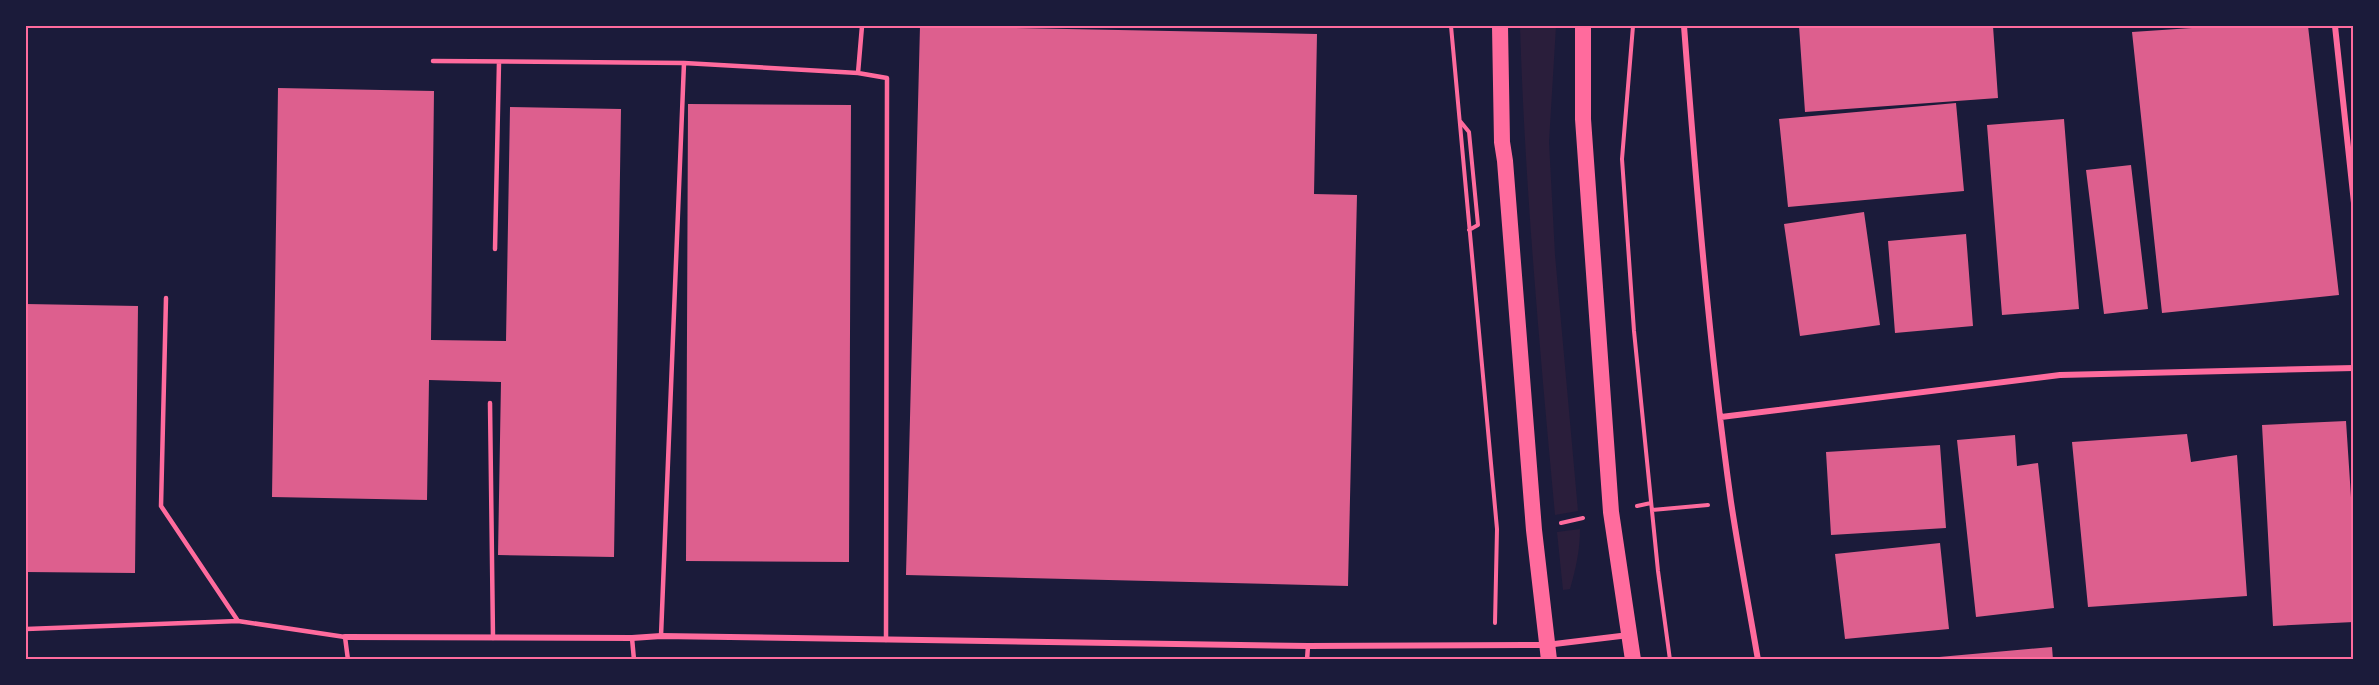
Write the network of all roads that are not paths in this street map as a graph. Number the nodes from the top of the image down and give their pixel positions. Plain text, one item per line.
1 (862, 26) edge
2 (1500, 26) edge
3 (1583, 26) edge
4 (1684, 26) edge
5 (2335, 26) edge
6 (433, 61) dead end
7 (499, 62) junction
8 (684, 63) junction
9 (858, 73) junction
10 (2354, 203) edge
11 (495, 249) dead end
12 (166, 298) dead end
13 (2354, 368) edge
14 (490, 403) dead end
15 (1721, 417) junction
16 (238, 621) junction
17 (26, 629) edge
18 (1629, 635) junction
19 (661, 636) junction
20 (345, 637) junction
21 (493, 638) junction
22 (632, 639) junction
23 (886, 640) junction
24 (1308, 646) junction
25 (1548, 652) edge
26 (348, 660) edge
27 (634, 660) edge
28 (1307, 660) edge
29 (1633, 660) edge
30 (1758, 660) edge

1 - 9 lane
2 - 25 highway
3 - 18 highway
4 - 15 street
5 - 10 street
6 - 7 lane
7 - 8 lane
7 - 11 lane
8 - 9 lane
8 - 19 lane
9 - 23 lane
12 - 16 lane
13 - 15 street
14 - 21 lane
15 - 30 street
16 - 17 lane
16 - 20 lane
18 - 25 street
18 - 29 highway
19 - 22 street
19 - 23 street
20 - 21 street
20 - 26 lane
21 - 22 street
22 - 27 lane
23 - 24 street
24 - 25 street
24 - 28 lane

